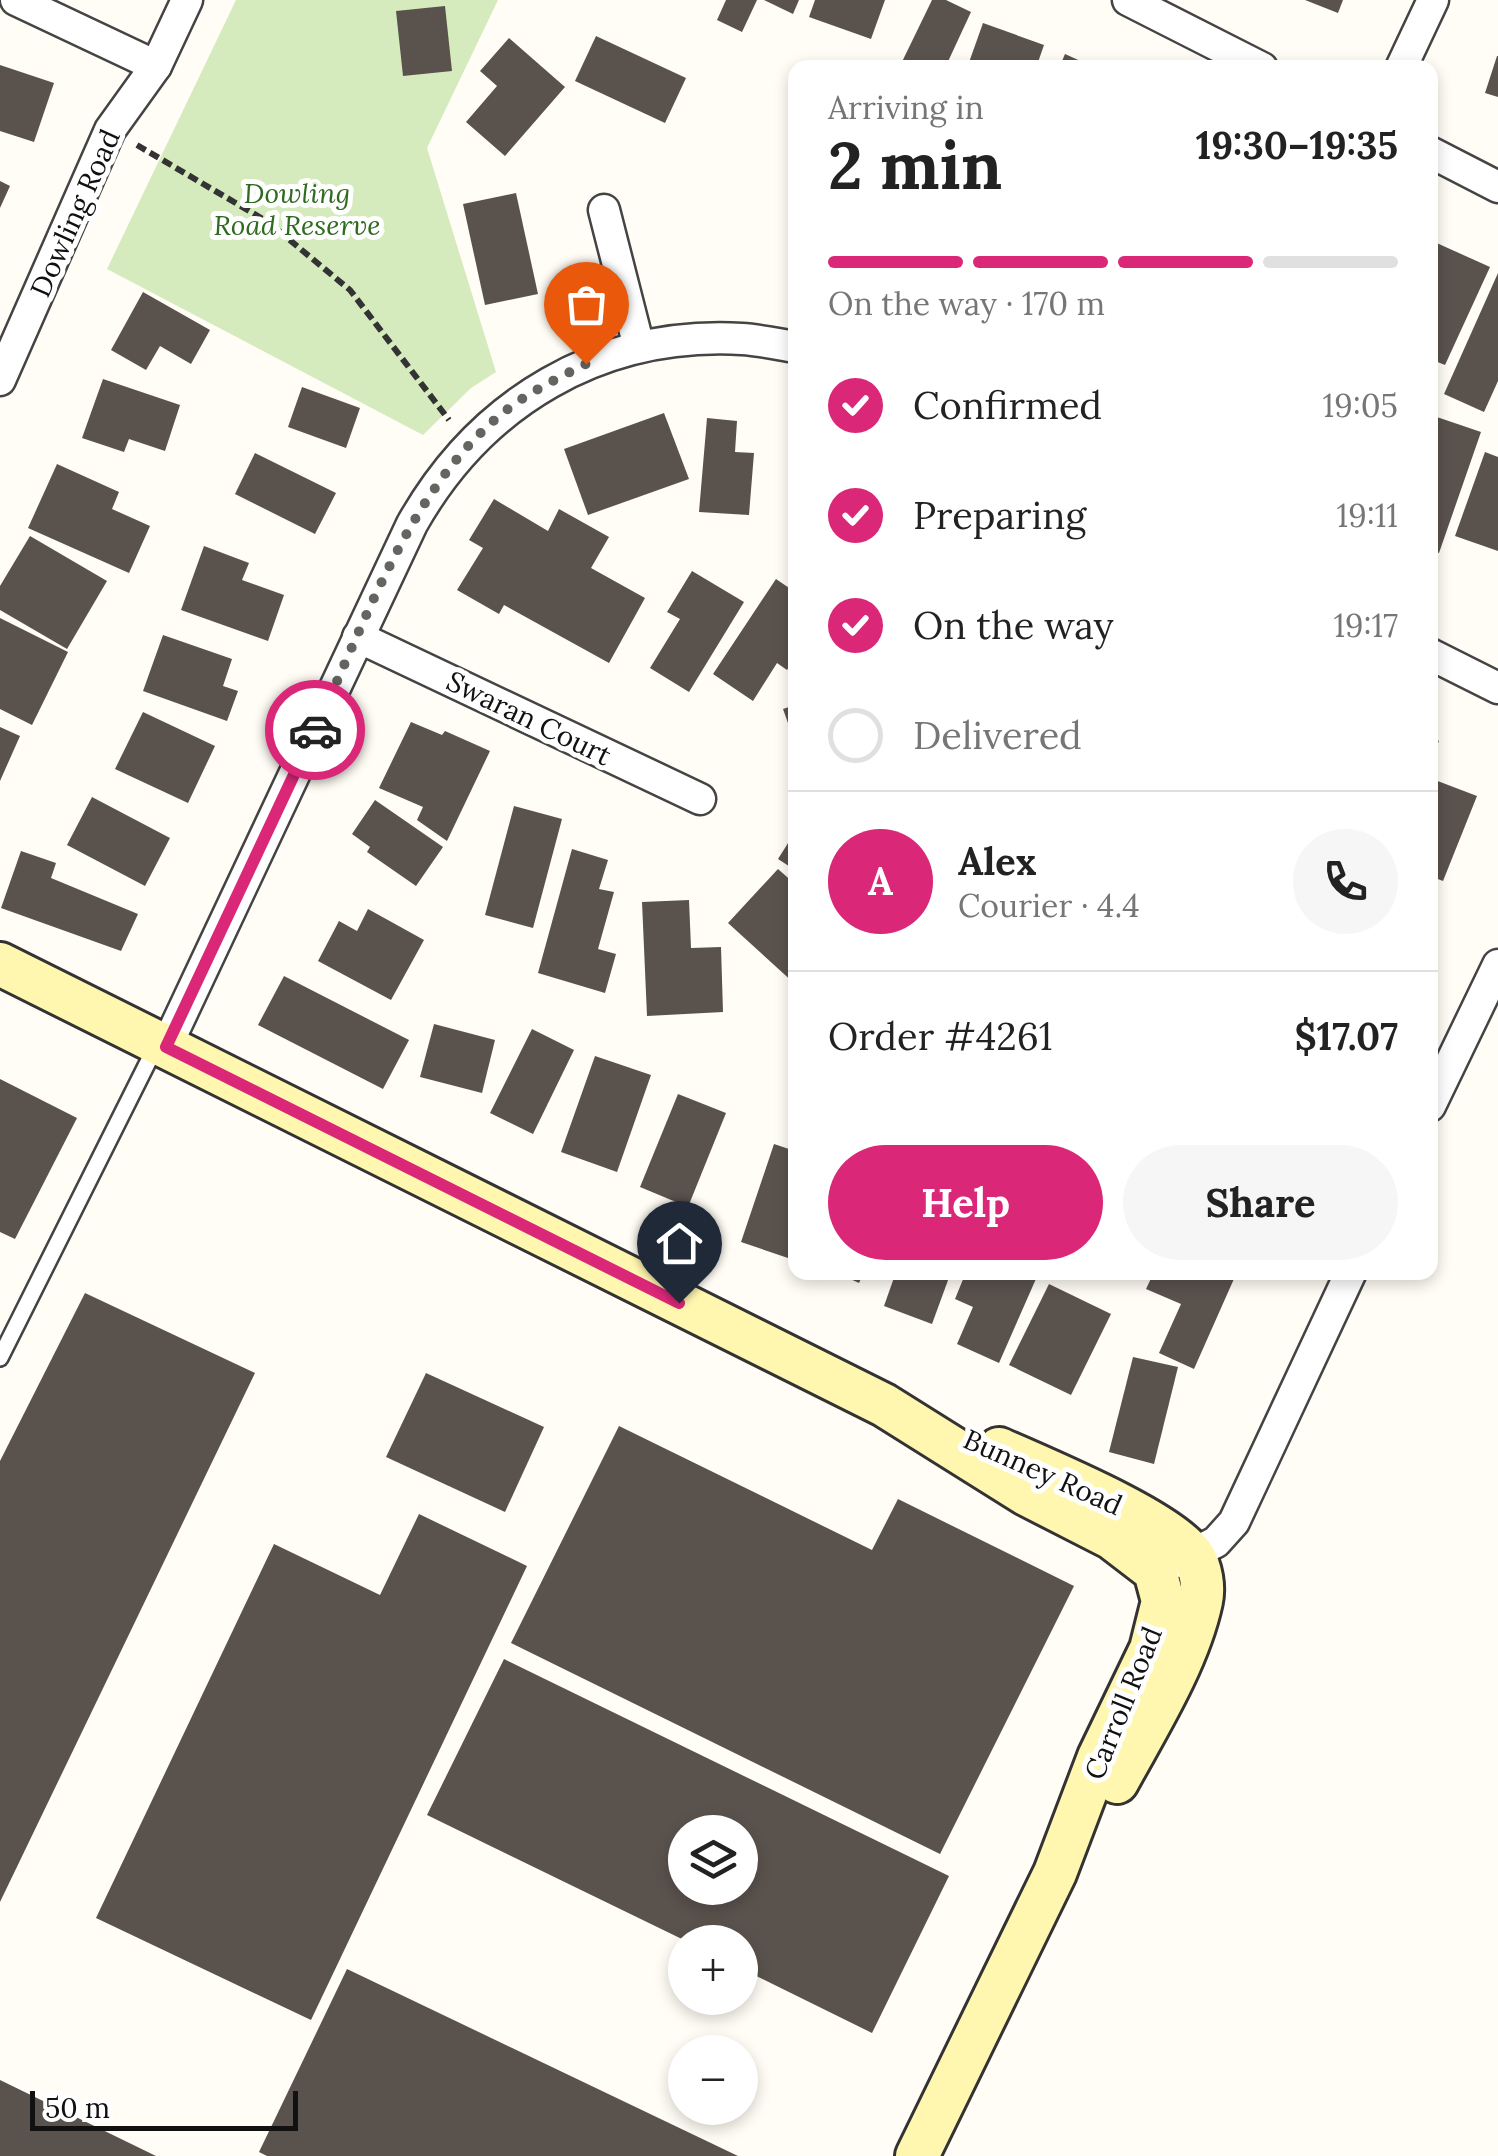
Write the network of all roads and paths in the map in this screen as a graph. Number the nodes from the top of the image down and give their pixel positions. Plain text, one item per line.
1 (16, 0) edge
2 (187, 0) edge
3 (1128, 0) edge
4 (1433, 0) edge
5 (1246, 60) edge
6 (1405, 60) edge
7 (156, 66) junction
8 (110, 130) junction
9 (1438, 156) edge
10 (1498, 187) edge
11 (604, 210) dead end
12 (788, 346) edge
13 (639, 348) junction
14 (0, 380) edge
15 (468, 446) junction
16 (358, 637) junction
17 (1438, 658) edge
18 (1498, 688) edge
19 (700, 800) dead end
20 (0, 964) edge
21 (1498, 965) edge
22 (162, 1044) junction
23 (1438, 1089) edge
24 (1348, 1280) edge
25 (0, 1358) edge
26 (1174, 1563) junction
27 (917, 2156) edge

1 - 7 street
2 - 7 street, Dowling Road
3 - 5 street
4 - 6 street
7 - 8 street, Dowling Road
8 - 14 street, Dowling Road
8 - 15 path
9 - 10 street
11 - 13 street
12 - 13 street
13 - 15 street
15 - 16 street
16 - 19 street, Swaran Court
16 - 22 street
17 - 18 street
20 - 22 street, Bunney Road
21 - 23 street
22 - 25 lane
22 - 26 street, Bunney Road
24 - 26 street
26 - 27 street, Carroll Road

